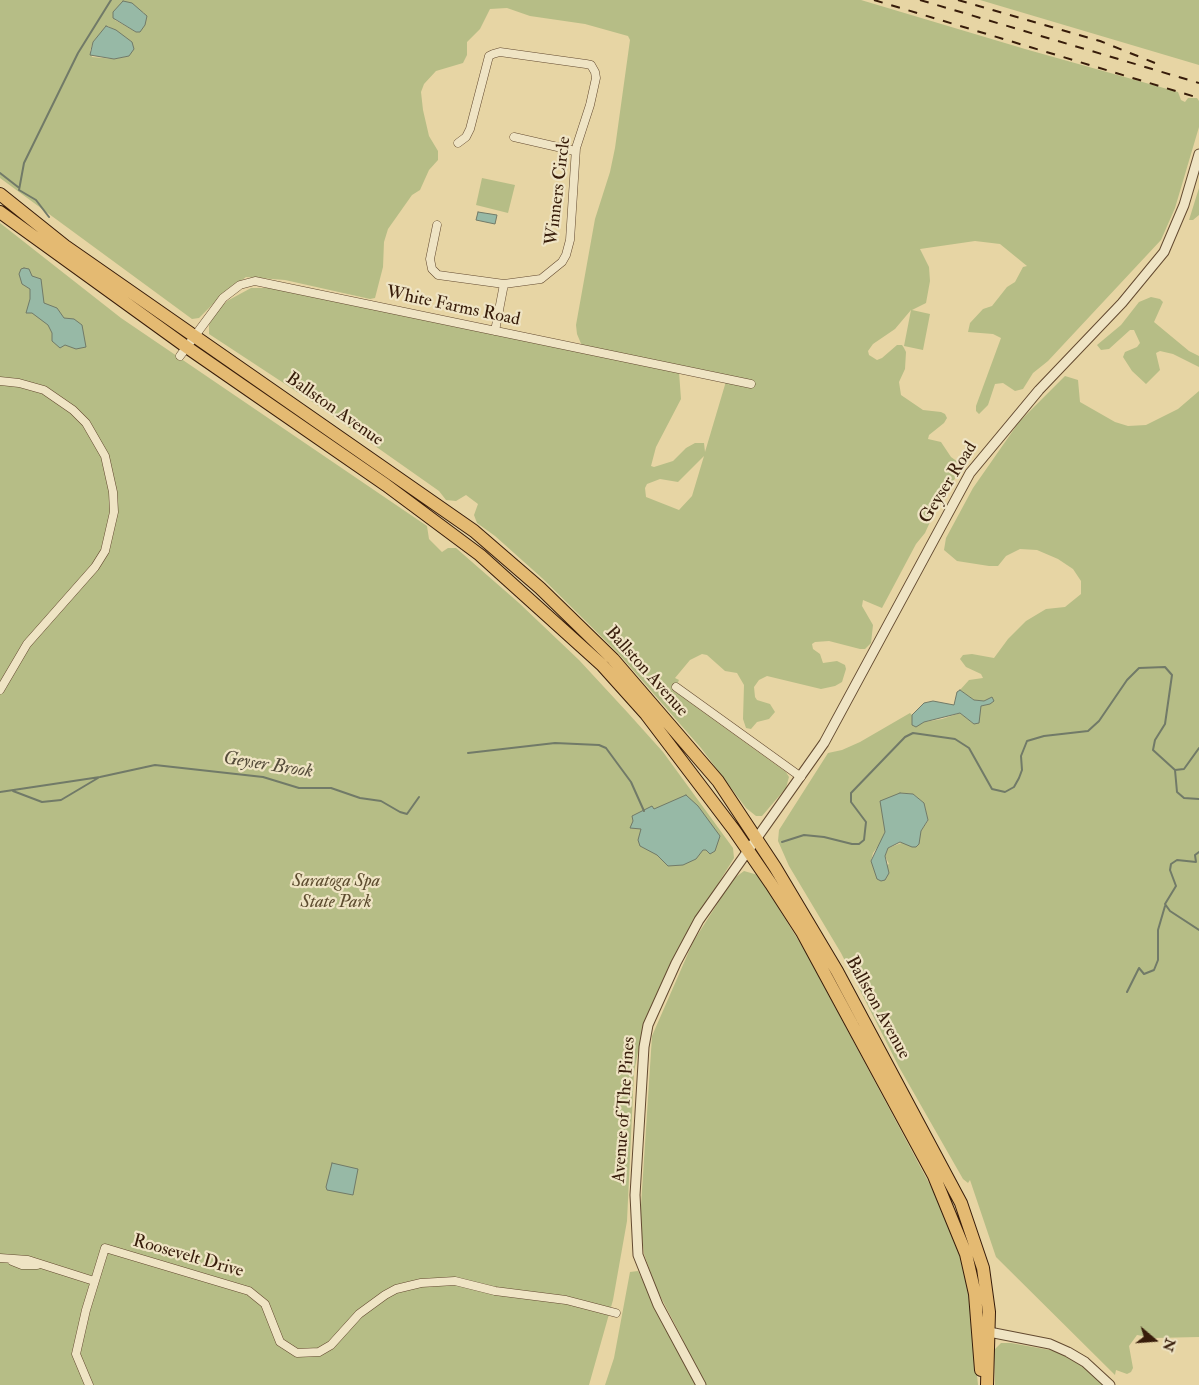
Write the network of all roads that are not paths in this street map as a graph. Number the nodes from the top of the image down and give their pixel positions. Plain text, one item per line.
1 (514, 137) dead end
2 (458, 143) dead end
3 (575, 151) junction
4 (1199, 154) edge
5 (0, 194) edge
6 (0, 212) edge
7 (438, 225) dead end
8 (504, 284) junction
9 (495, 331) junction
10 (197, 336) junction
11 (184, 352) junction
12 (0, 381) edge
13 (751, 384) dead end
14 (676, 687) dead end
15 (0, 690) edge
16 (801, 777) junction
17 (752, 845) junction
18 (3, 1259) edge
19 (94, 1281) junction
20 (616, 1313) dead end
21 (984, 1331) junction
22 (89, 1385) edge
23 (701, 1385) edge
24 (985, 1385) edge
25 (1110, 1385) edge

1 - 3 street
2 - 3 street, Winners Circle
3 - 8 street, Winners Circle
4 - 16 street, Geyser Road
5 - 10 highway, Ballston Avenue
6 - 11 highway, Ballston Avenue
7 - 8 street, Winners Circle
8 - 9 street
9 - 10 street, White Farms Road
9 - 13 street, White Farms Road
10 - 11 street, White Farms Road
10 - 17 highway, Ballston Avenue
11 - 17 highway, Ballston Avenue
12 - 15 street
14 - 16 street
16 - 17 street, Geyser Road
17 - 21 highway, Ballston Avenue
17 - 23 street, Avenue of The Pines
18 - 19 street
19 - 20 street, Roosevelt Drive
19 - 22 street, Roosevelt Drive
21 - 24 highway, Ballston Avenue
21 - 25 street

